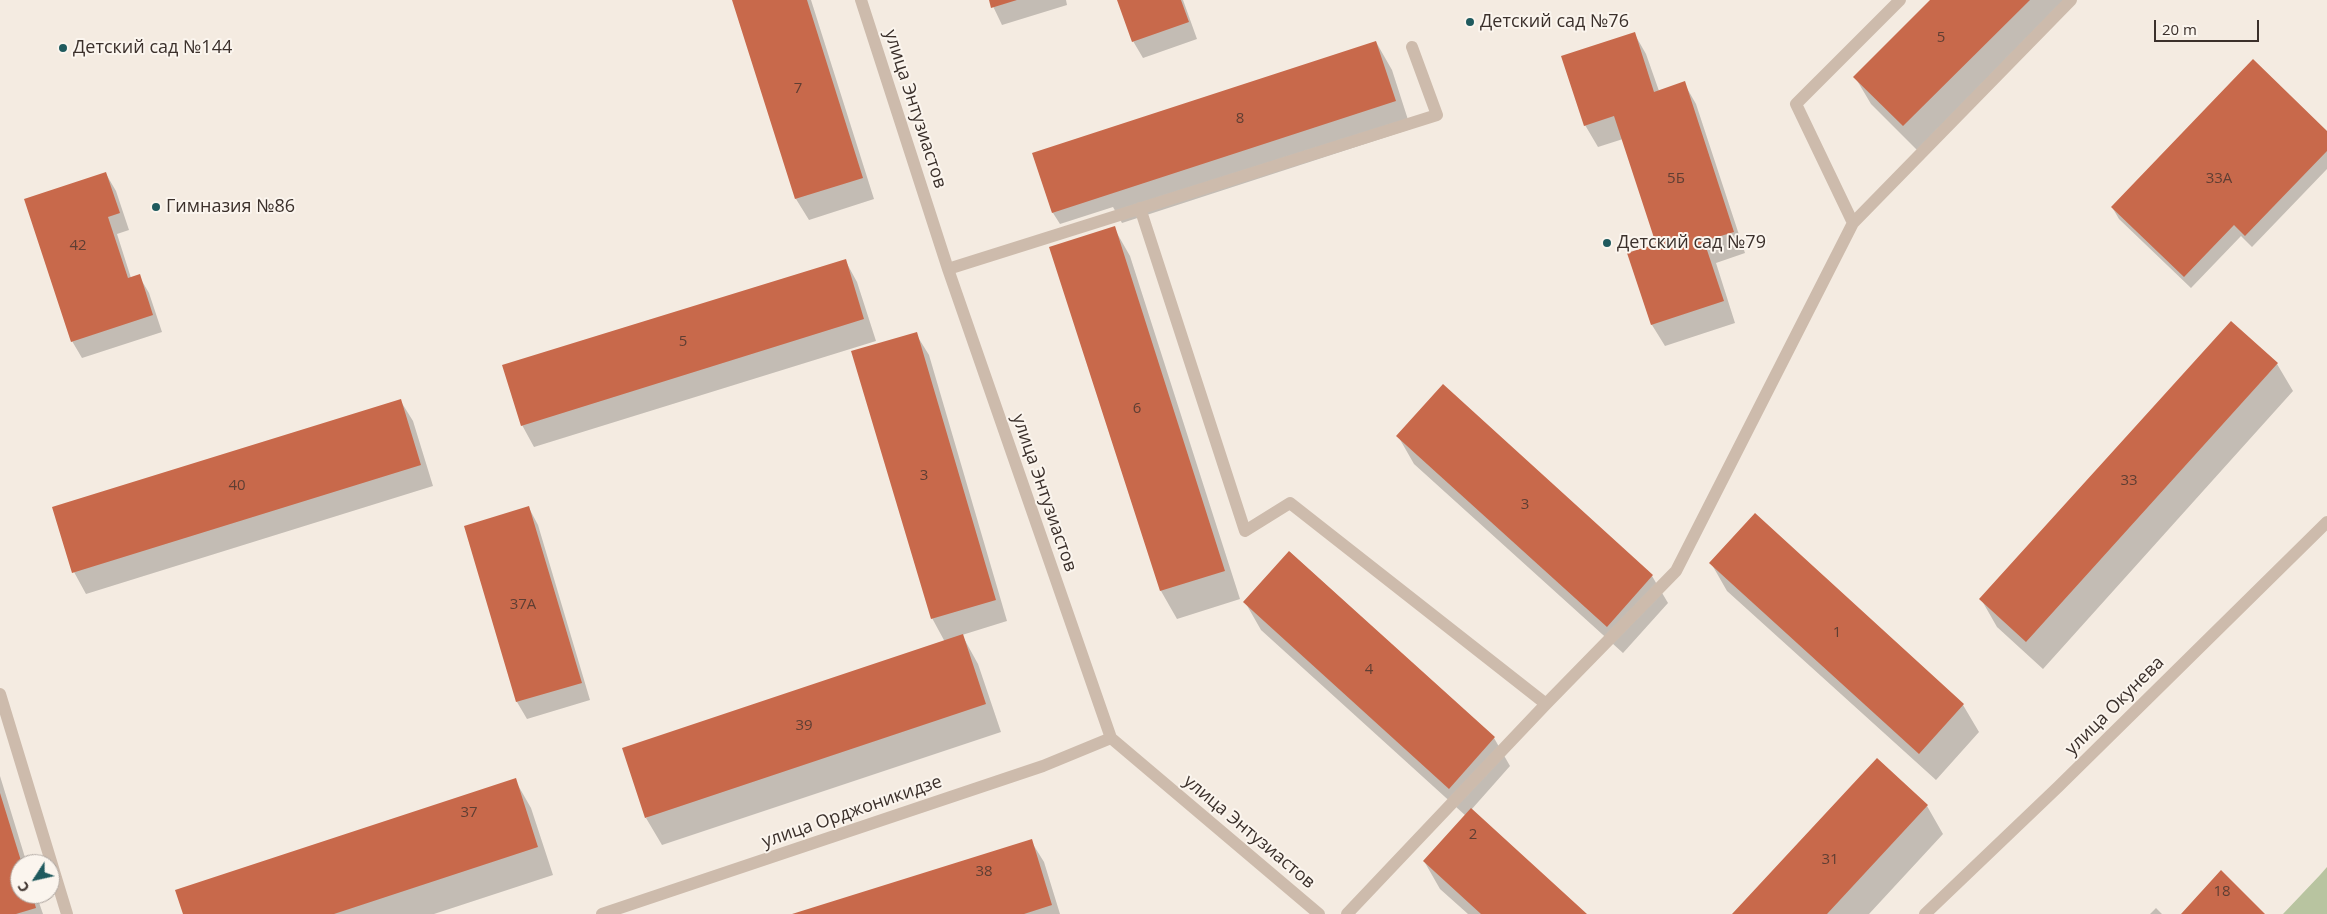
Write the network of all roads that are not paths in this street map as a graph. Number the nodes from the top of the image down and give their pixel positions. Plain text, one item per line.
1 (861, 0) edge
2 (1900, 0) edge
3 (2071, 0) edge
4 (1412, 47) dead end
5 (1140, 208) junction
6 (1853, 223) junction
7 (948, 270) junction
8 (2327, 522) edge
9 (0, 694) edge
10 (1546, 704) junction
11 (1111, 738) junction
12 (606, 913) edge
13 (67, 914) edge
14 (1319, 914) edge
15 (1347, 914) edge
16 (1925, 914) edge

1 - 7 street, улица Энтузиастов
2 - 6 street
3 - 6 street
4 - 5 street
5 - 7 street
5 - 10 street
6 - 10 street
7 - 11 street, улица Энтузиастов
8 - 16 street, улица Окунева
9 - 13 street
10 - 15 street
11 - 12 street, улица Орджоникидзе
11 - 14 street, улица Энтузиастов

